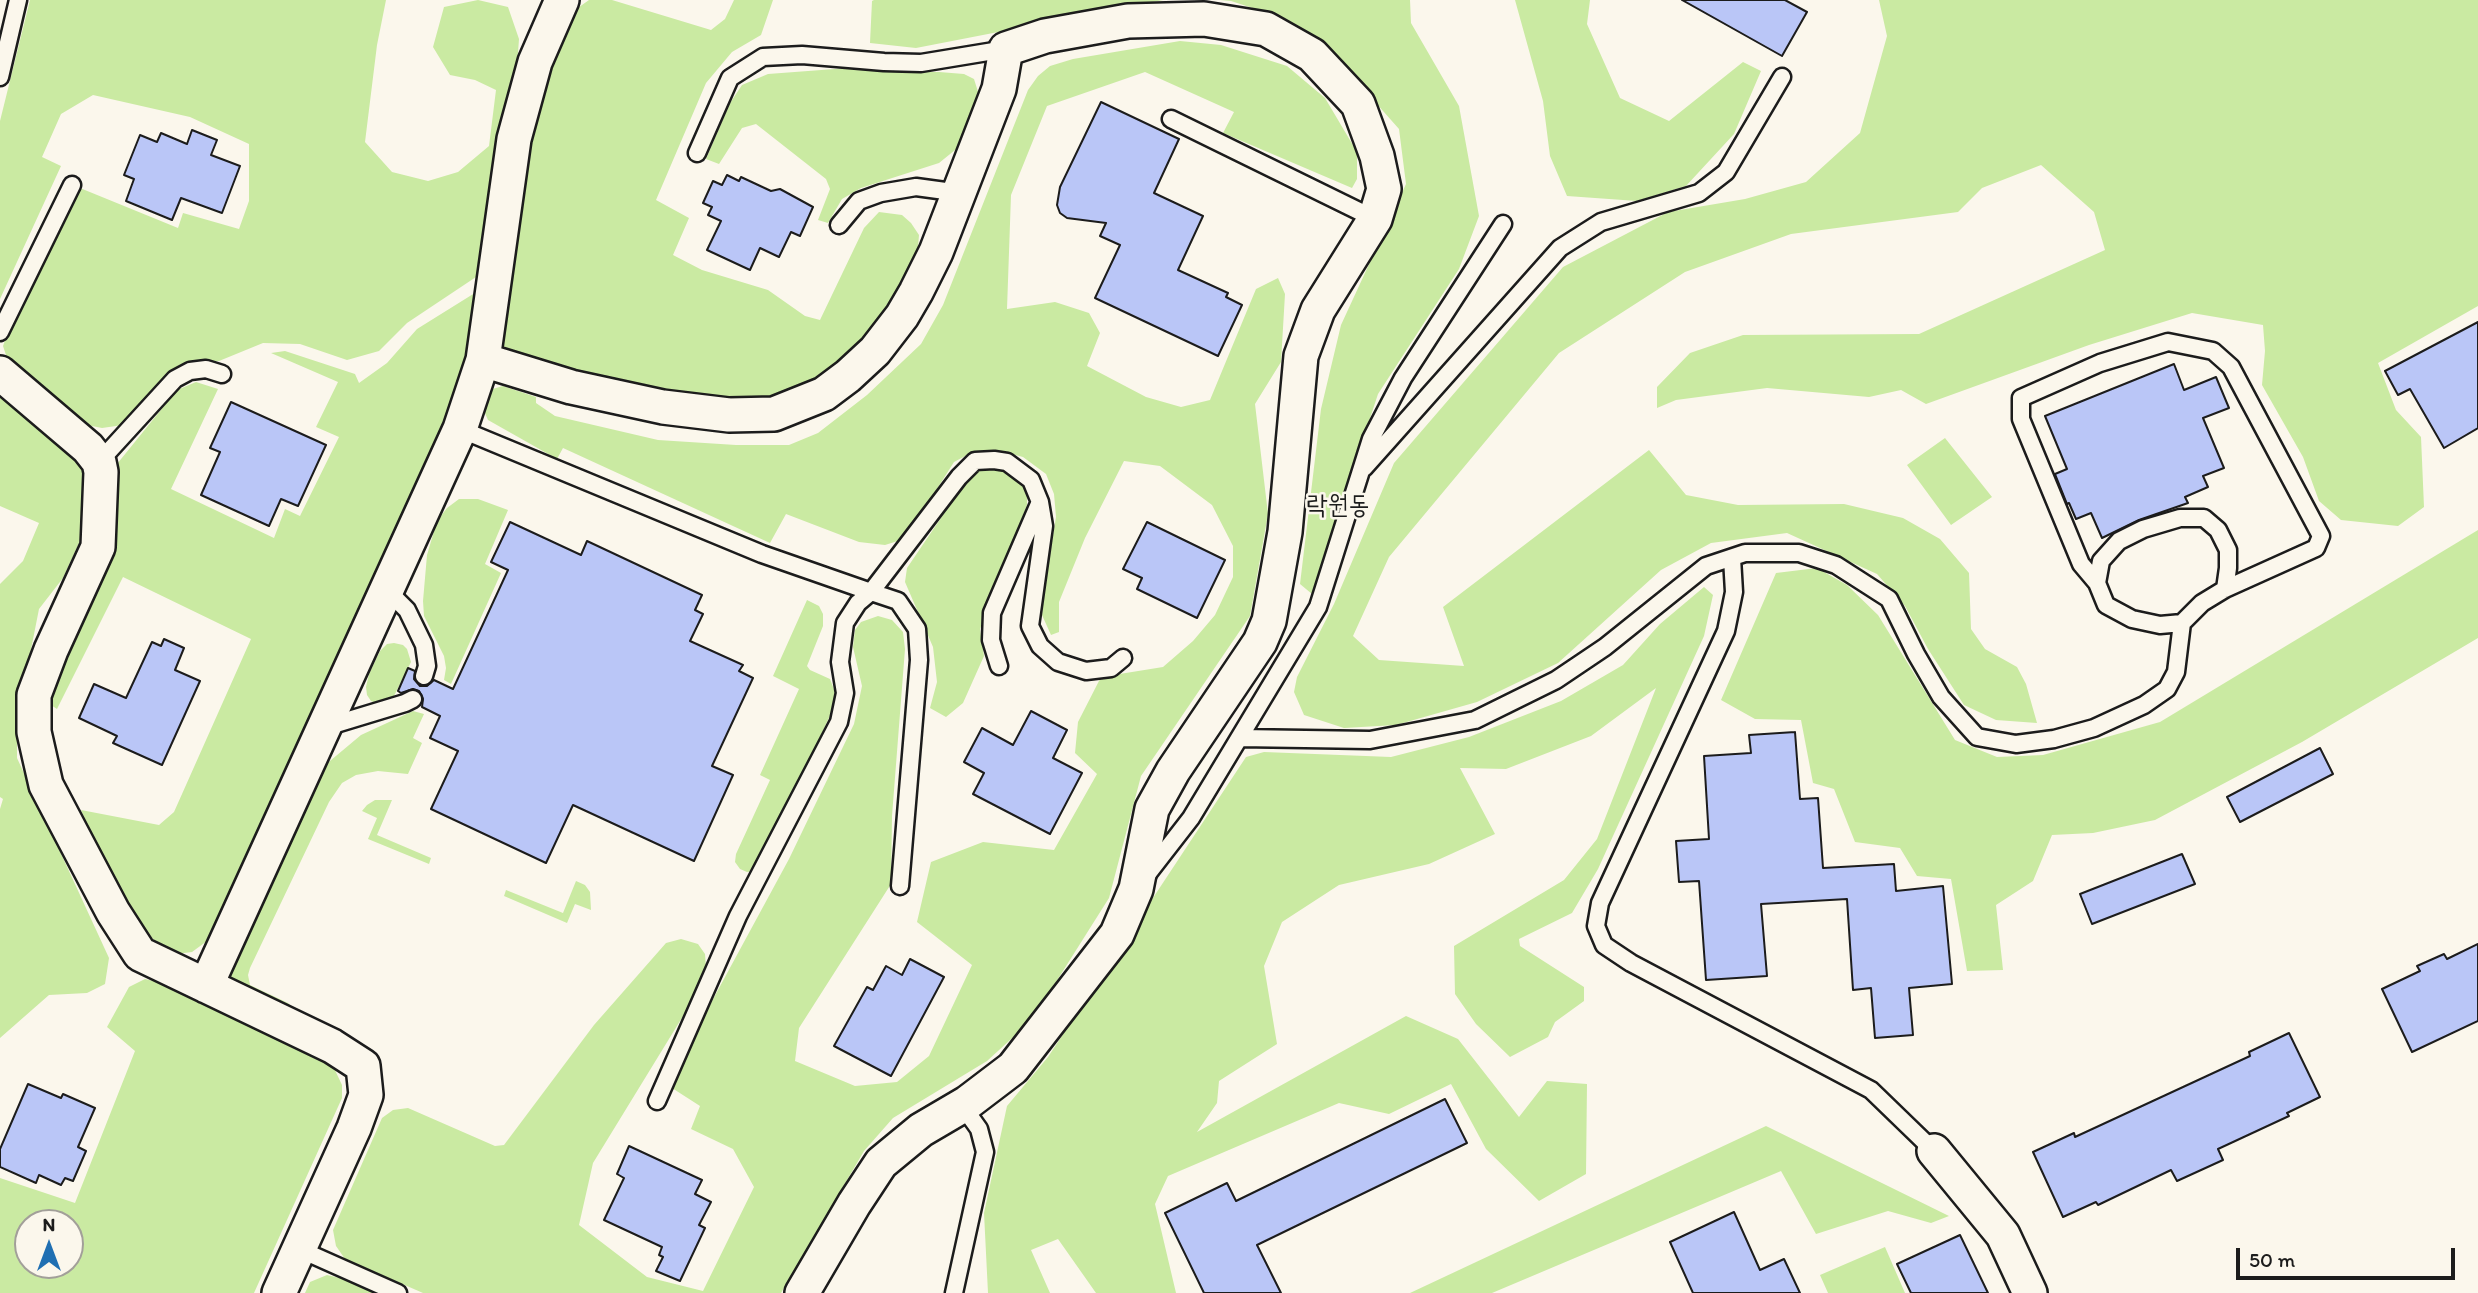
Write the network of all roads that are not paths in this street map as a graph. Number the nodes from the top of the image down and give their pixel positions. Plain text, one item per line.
1 (18, 0) edge
2 (562, 0) edge
3 (1006, 49) junction
4 (0, 77) edge
5 (1782, 77) dead end
6 (1171, 119) dead end
7 (697, 153) dead end
8 (72, 185) dead end
9 (960, 193) junction
10 (1375, 219) junction
11 (1503, 224) dead end
12 (839, 225) dead end
13 (0, 332) edge
14 (483, 360) junction
15 (0, 373) edge
16 (222, 374) dead end
17 (460, 429) junction
18 (99, 462) junction
19 (1360, 473) junction
20 (1040, 502) junction
21 (1732, 558) junction
22 (2097, 583) junction
23 (2225, 589) junction
24 (387, 590) junction
25 (871, 592) junction
26 (2182, 623) junction
27 (1124, 658) dead end
28 (999, 666) dead end
29 (424, 676) dead end
30 (413, 699) dead end
31 (324, 728) junction
32 (1240, 737) junction
33 (900, 886) dead end
34 (1136, 889) junction
35 (206, 986) junction
36 (657, 1101) dead end
37 (957, 1109) junction
38 (1934, 1150) joint
39 (299, 1249) junction
40 (279, 1293) edge
41 (398, 1293) edge
42 (802, 1293) edge
43 (954, 1293) edge
44 (2030, 1293) edge

1 - 4 lane
2 - 14 street
3 - 7 lane
3 - 9 street
3 - 10 street
5 - 19 lane
6 - 10 lane
8 - 13 lane
9 - 12 lane
9 - 14 street
10 - 34 street
11 - 19 lane
14 - 17 street
15 - 18 street
16 - 18 lane
17 - 24 street
17 - 25 lane
18 - 35 street
19 - 32 lane
20 - 25 lane
20 - 27 lane
20 - 28 lane
21 - 26 lane
21 - 32 lane
21 - 38 lane
22 - 23 lane
22 - 23 lane
22 - 26 lane
23 - 26 lane
24 - 29 lane
24 - 31 street
25 - 33 lane
25 - 36 lane
30 - 31 lane
31 - 35 street
32 - 34 lane
34 - 37 street
35 - 39 street
37 - 42 street
37 - 43 lane
38 - 44 street
39 - 40 street
39 - 41 lane

